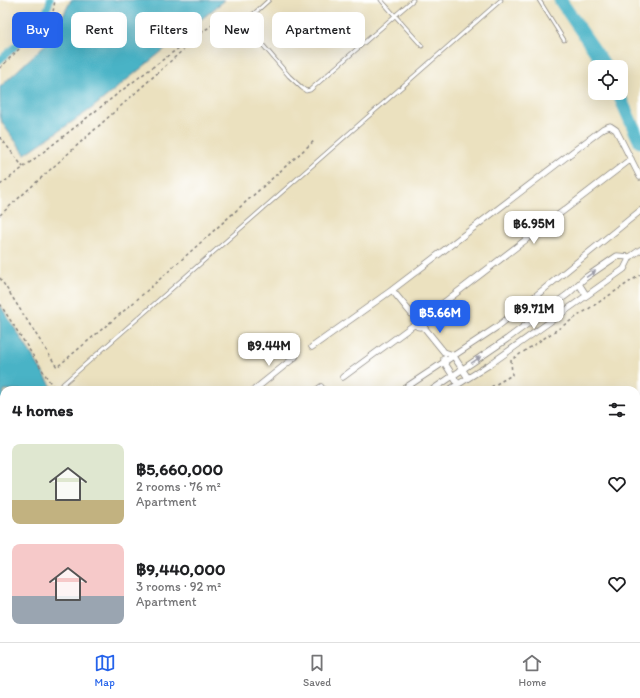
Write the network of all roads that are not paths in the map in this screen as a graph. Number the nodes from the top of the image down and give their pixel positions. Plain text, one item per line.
1 (270, 0) edge
2 (381, 0) edge
3 (413, 0) edge
4 (501, 0) edge
5 (539, 0) edge
6 (394, 17) junction
7 (564, 40) dead end
8 (422, 46) dead end
9 (631, 159) junction
10 (640, 177) edge
11 (640, 211) edge
12 (640, 250) edge
13 (630, 257) junction
14 (579, 284) junction
15 (392, 290) junction
16 (586, 295) junction
17 (425, 317) junction
18 (415, 321) junction
19 (423, 326) junction
20 (312, 347) dead end
21 (444, 352) junction
22 (453, 355) junction
23 (294, 357) dead end
24 (444, 362) junction
25 (463, 369) junction
26 (453, 376) junction
27 (343, 377) dead end
28 (468, 378) junction
29 (458, 384) junction
30 (62, 386) edge
31 (259, 386) edge
32 (408, 386) edge
33 (438, 386) edge
34 (455, 386) edge

1 - 6 lane
2 - 6 lane
3 - 6 lane
4 - 30 lane
5 - 7 lane
6 - 8 lane
9 - 10 street
9 - 15 street
9 - 17 street
11 - 22 street
12 - 13 street
14 -> 13 street
13 - 16 street
14 - 16 street
25 -> 14 street
15 - 18 street
15 - 20 street
16 - 28 street
17 - 18 street
17 - 19 street
18 - 19 street
18 - 27 street
19 - 21 street
21 - 22 street
21 - 24 street
22 - 24 street
22 - 25 street
23 - 31 street
24 - 26 street
24 - 32 street
25 - 26 street
25 - 28 street
26 - 29 street
26 - 33 street
28 - 29 street
29 - 34 street

